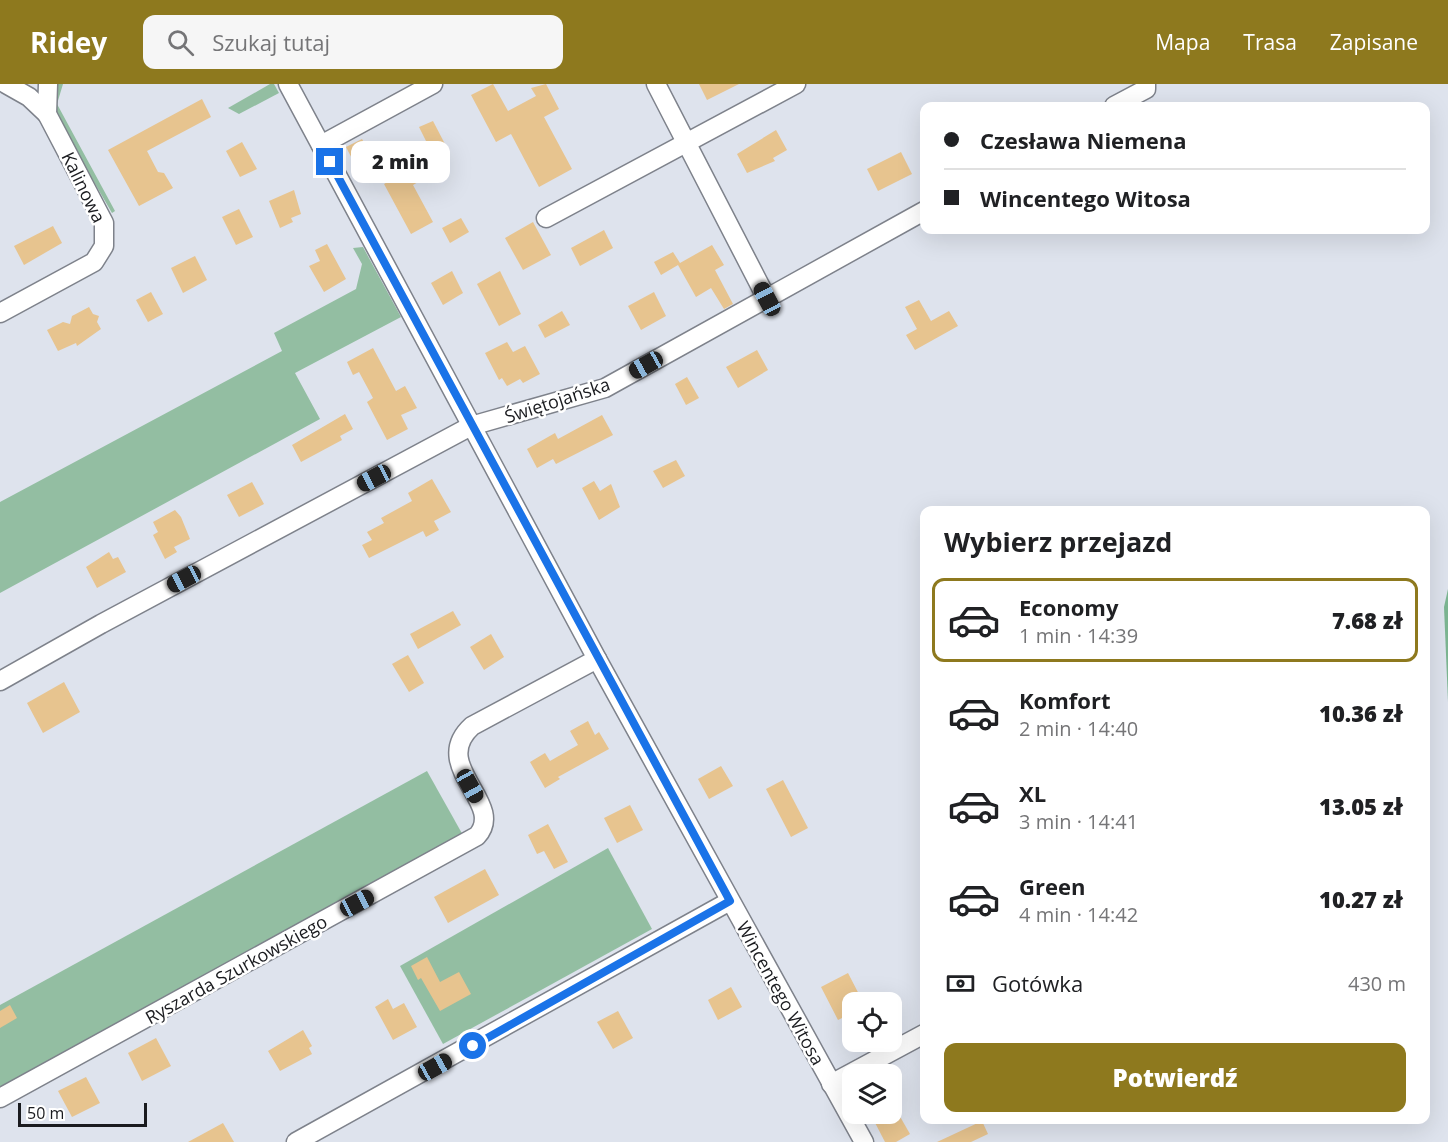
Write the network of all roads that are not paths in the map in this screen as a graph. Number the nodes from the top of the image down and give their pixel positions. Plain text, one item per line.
1 (6, 84) edge
2 (48, 84) edge
3 (288, 84) edge
4 (433, 84) edge
5 (656, 84) edge
6 (796, 84) edge
7 (1146, 86) edge
8 (1120, 102) edge
9 (47, 114) junction
10 (686, 143) junction
11 (321, 145) junction
12 (920, 214) edge
13 (546, 218) dead end
14 (767, 299) junction
15 (0, 313) edge
16 (471, 426) junction
17 (597, 659) junction
18 (0, 681) edge
19 (730, 901) junction
20 (920, 1036) edge
21 (831, 1084) junction
22 (0, 1098) edge
23 (296, 1142) edge
24 (864, 1142) edge

1 - 9 street, Kalinowa
2 - 9 street, Kalinowa
3 - 11 street, Wincentego Witosa
4 - 11 street
5 - 10 street
6 - 10 street
7 - 8 street
9 - 15 street, Kalinowa
10 - 13 street
10 - 14 street
11 - 16 street, Wincentego Witosa
12 - 14 street, Świętojańska
14 - 16 street, Świętojańska
16 - 17 street, Wincentego Witosa
16 - 18 street, Świętojańska
17 - 19 street, Wincentego Witosa
17 - 22 street, Ryszarda Szurkowskiego
19 - 21 street, Wincentego Witosa
19 - 23 street
20 - 21 street
21 - 24 street, Wincentego Witosa

